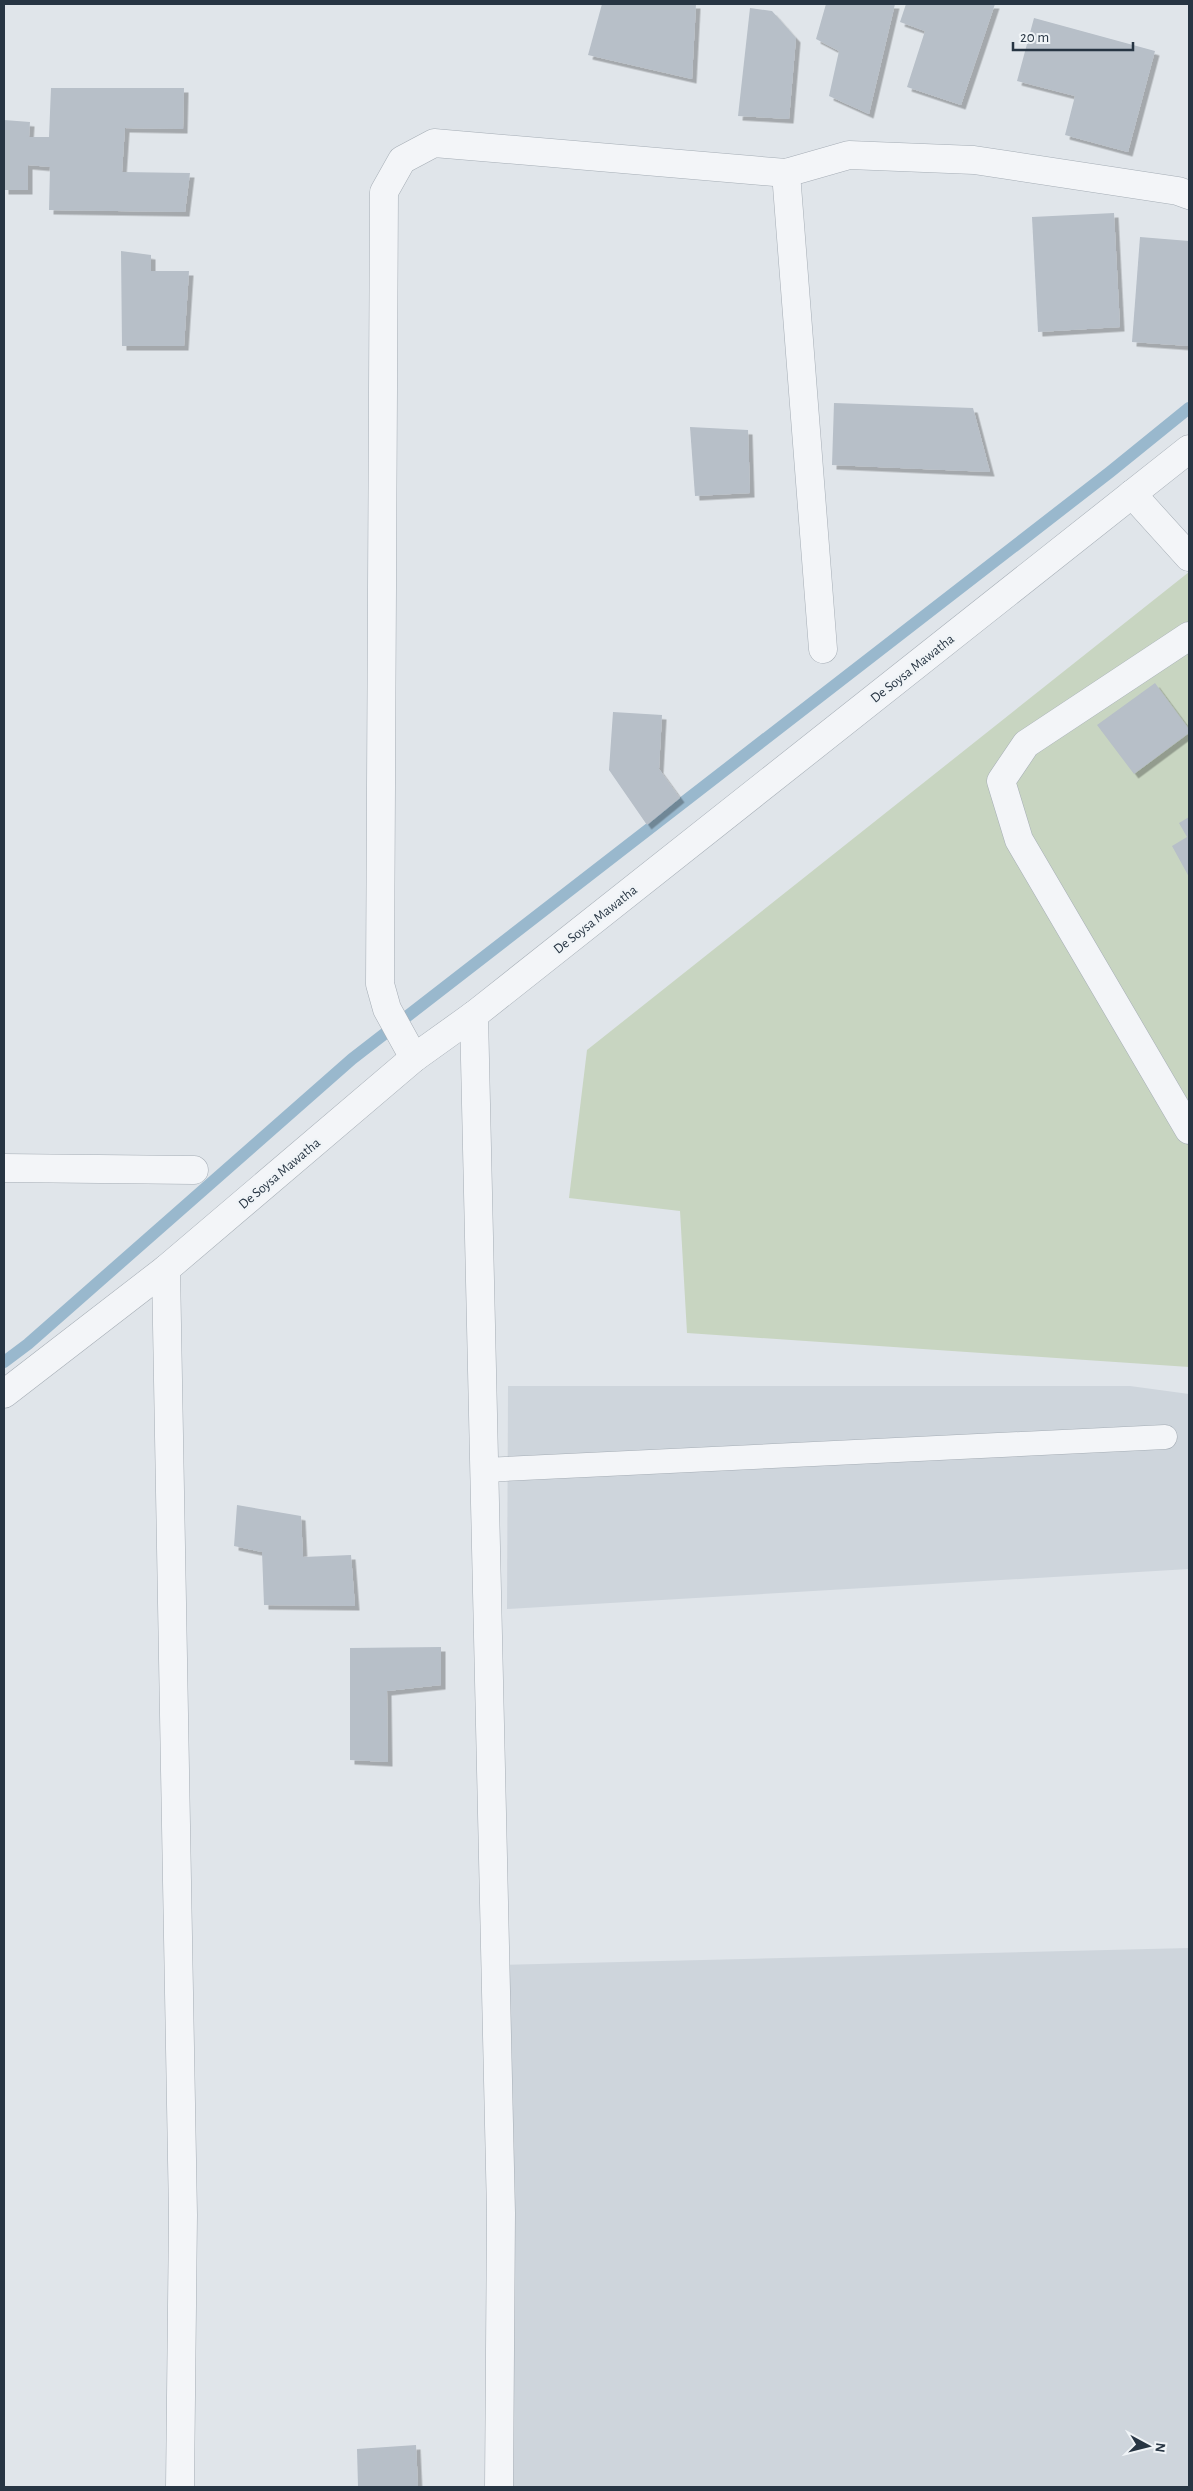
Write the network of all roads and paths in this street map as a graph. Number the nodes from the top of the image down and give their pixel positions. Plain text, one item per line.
1 (786, 173) junction
2 (1189, 195) edge
3 (1189, 449) edge
4 (1132, 494) junction
5 (1189, 558) edge
6 (1189, 636) edge
7 (823, 648) dead end
8 (474, 1015) junction
9 (408, 1048) junction
10 (1189, 1130) edge
11 (4, 1168) edge
12 (194, 1170) dead end
13 (166, 1269) junction
14 (4, 1394) edge
15 (1165, 1437) dead end
16 (484, 1470) junction
17 (180, 2487) edge
18 (499, 2487) edge

1 - 2 street
1 - 7 street
1 - 9 street
3 - 4 street, De Soysa Mawatha
4 - 5 street
4 - 8 street, De Soysa Mawatha
6 - 10 street
8 - 9 street, De Soysa Mawatha
8 - 16 street
9 - 13 street, De Soysa Mawatha
11 - 12 street
13 - 14 street, De Soysa Mawatha
13 - 17 street
15 - 16 lane
16 - 18 street

